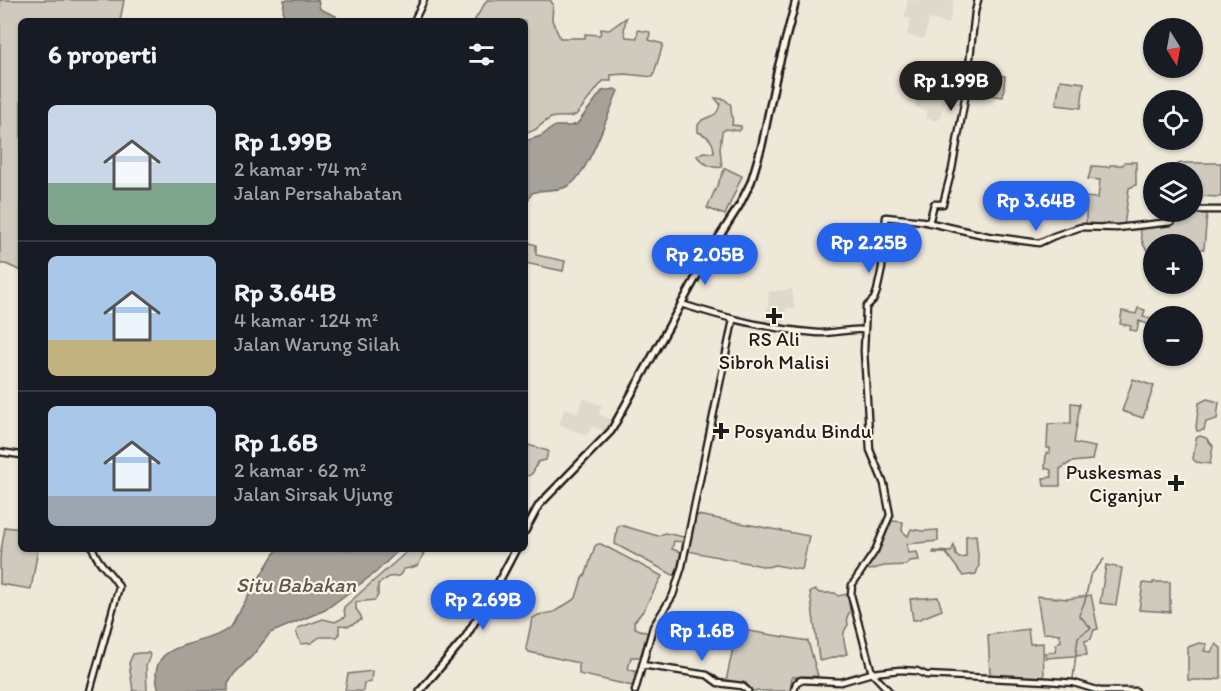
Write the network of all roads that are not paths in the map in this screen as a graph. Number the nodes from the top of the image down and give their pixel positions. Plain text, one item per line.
1 (424, 0) edge
2 (796, 0) edge
3 (978, 0) edge
4 (415, 18) edge
5 (1203, 210) edge
6 (1221, 210) edge
7 (1170, 222) edge
8 (929, 223) junction
9 (681, 304) junction
10 (733, 320) junction
11 (864, 330) junction
12 (0, 452) edge
13 (18, 455) edge
14 (528, 526) edge
15 (94, 552) edge
16 (514, 552) edge
17 (642, 665) junction
18 (872, 673) junction
19 (90, 691) edge
20 (420, 691) edge
21 (635, 691) edge
22 (748, 691) edge
23 (795, 691) edge
24 (888, 691) edge
25 (1136, 691) edge

1 - 4 street
2 - 9 main road
3 - 8 street
5 - 6 street
7 - 8 street
8 - 11 street
9 - 10 street
9 - 14 main road
10 - 11 street
10 - 17 street
11 - 18 street
12 - 13 street
15 - 19 street
16 - 20 main road
17 - 21 street
17 - 22 street
18 - 23 street
18 - 24 street
18 - 25 street

